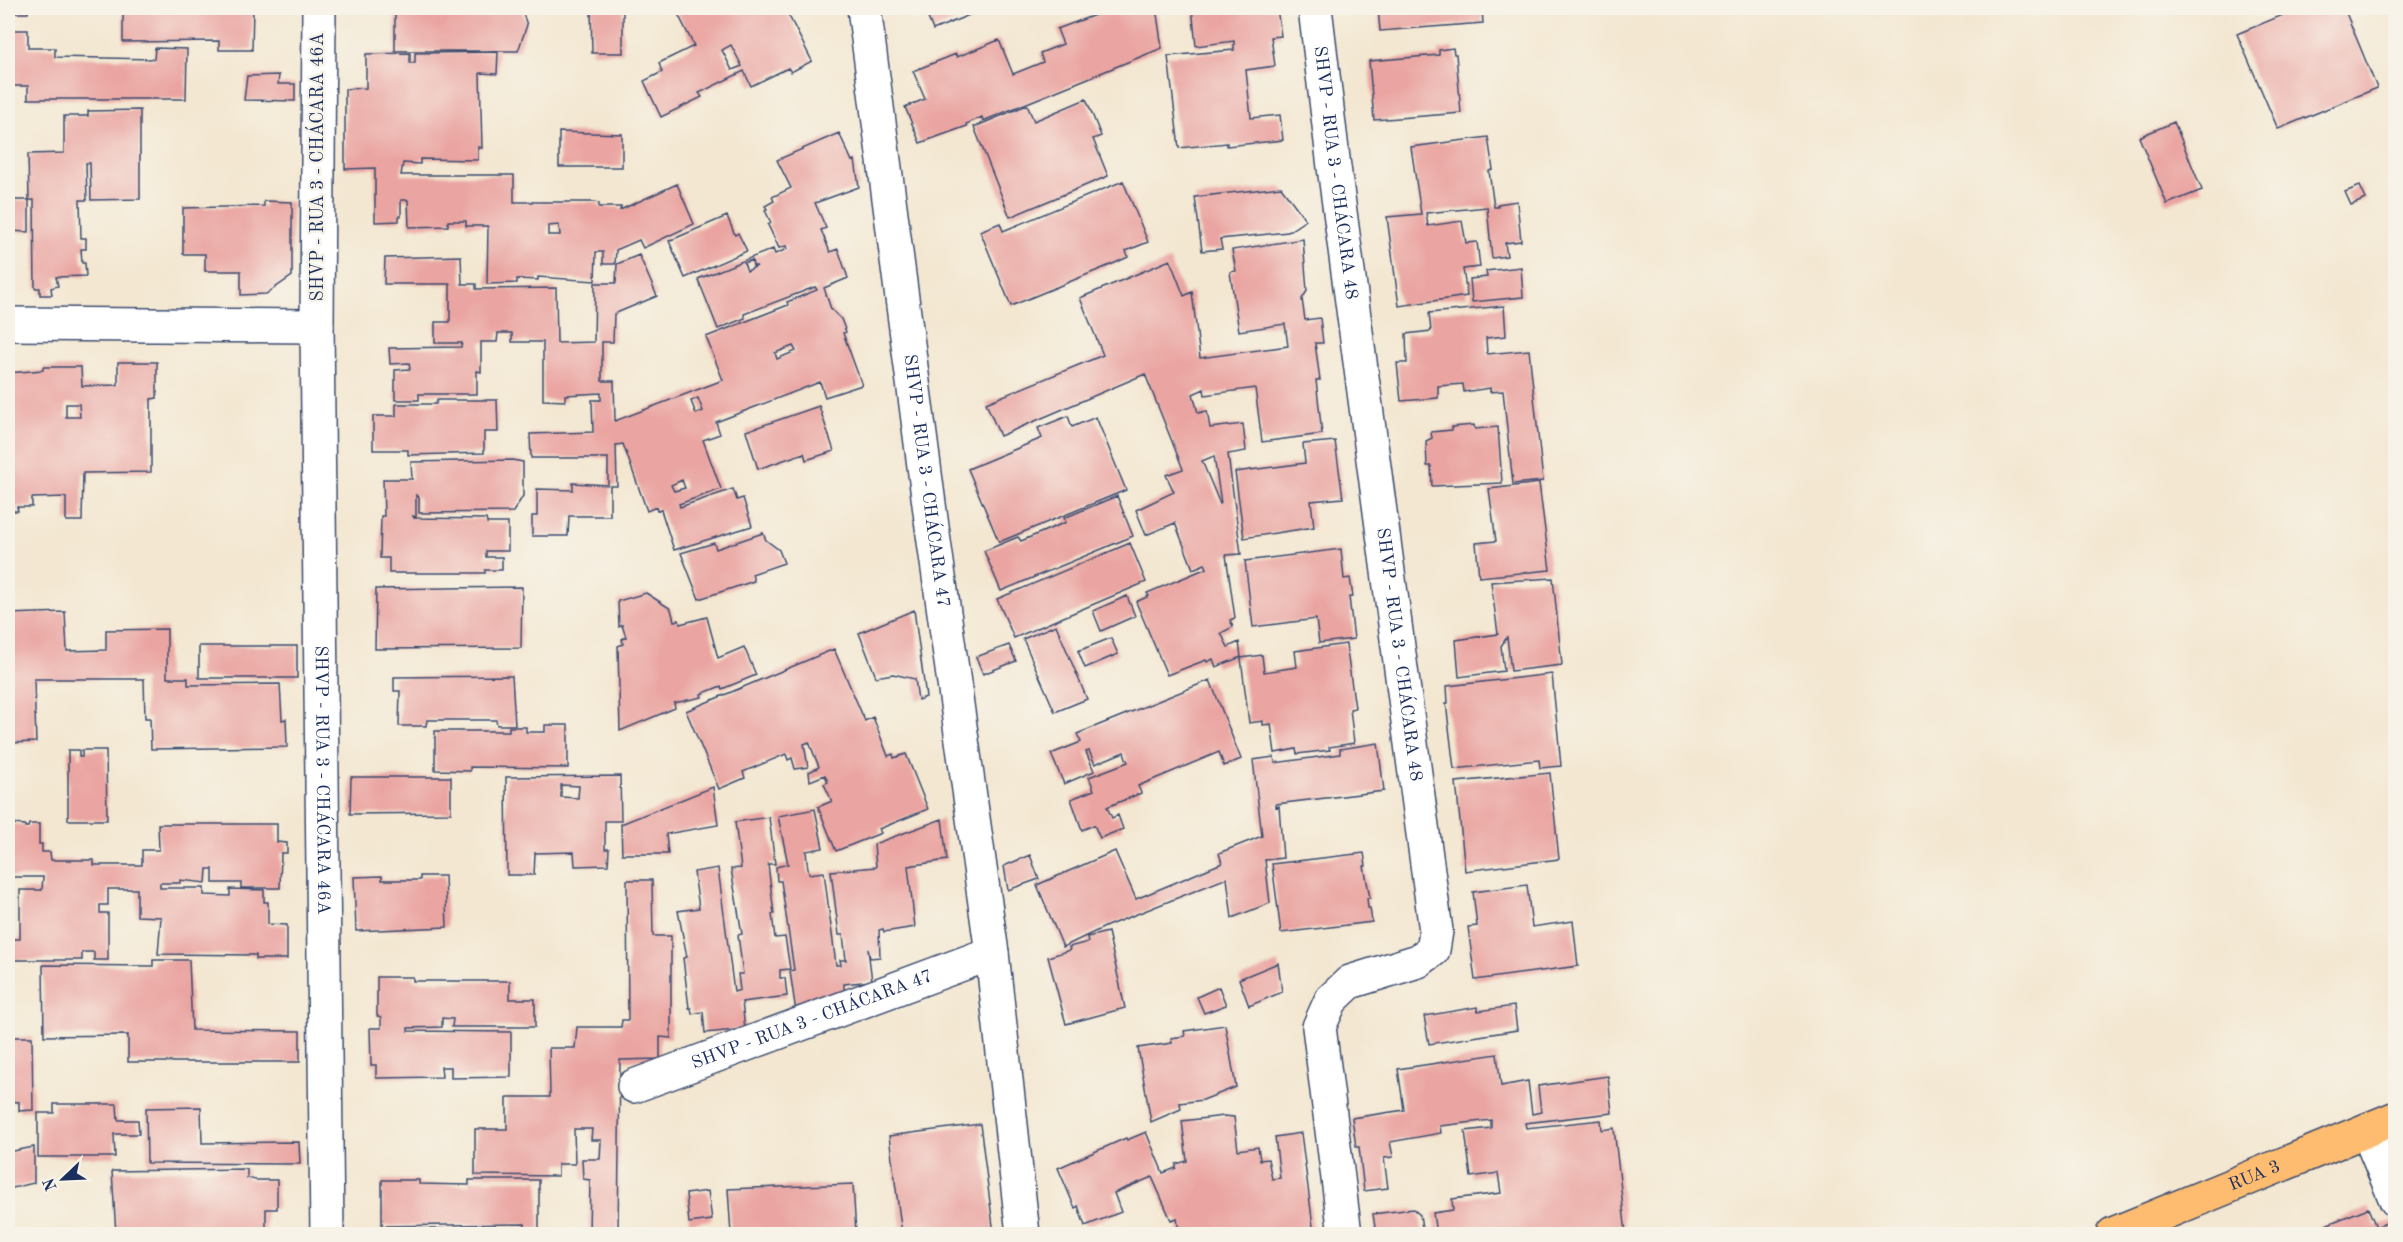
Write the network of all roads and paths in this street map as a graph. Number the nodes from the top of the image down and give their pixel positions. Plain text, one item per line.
1 (320, 8) edge
2 (864, 8) edge
3 (1315, 8) edge
4 (8, 324) edge
5 (317, 326) junction
6 (992, 953) junction
7 (634, 1086) dead end
8 (2381, 1124) edge
9 (2396, 1200) edge
10 (327, 1234) edge
11 (1023, 1234) edge
12 (1345, 1234) edge
13 (2113, 1234) edge

1 - 5 street, SHVP - RUA 3 - CHÁCARA 46A
2 - 6 street, SHVP - RUA 3 - CHÁCARA 47
3 - 12 street, SHVP - RUA 3 - CHÁCARA 48
4 - 5 street, SHVP - RUA 3 - CHÁCARA 46A
5 - 10 street, SHVP - RUA 3 - CHÁCARA 46A
6 - 7 street, SHVP - RUA 3 - CHÁCARA 47
6 - 11 street, SHVP - RUA 3 - CHÁCARA 47
8 - 9 street
8 - 13 main road, RUA 3

